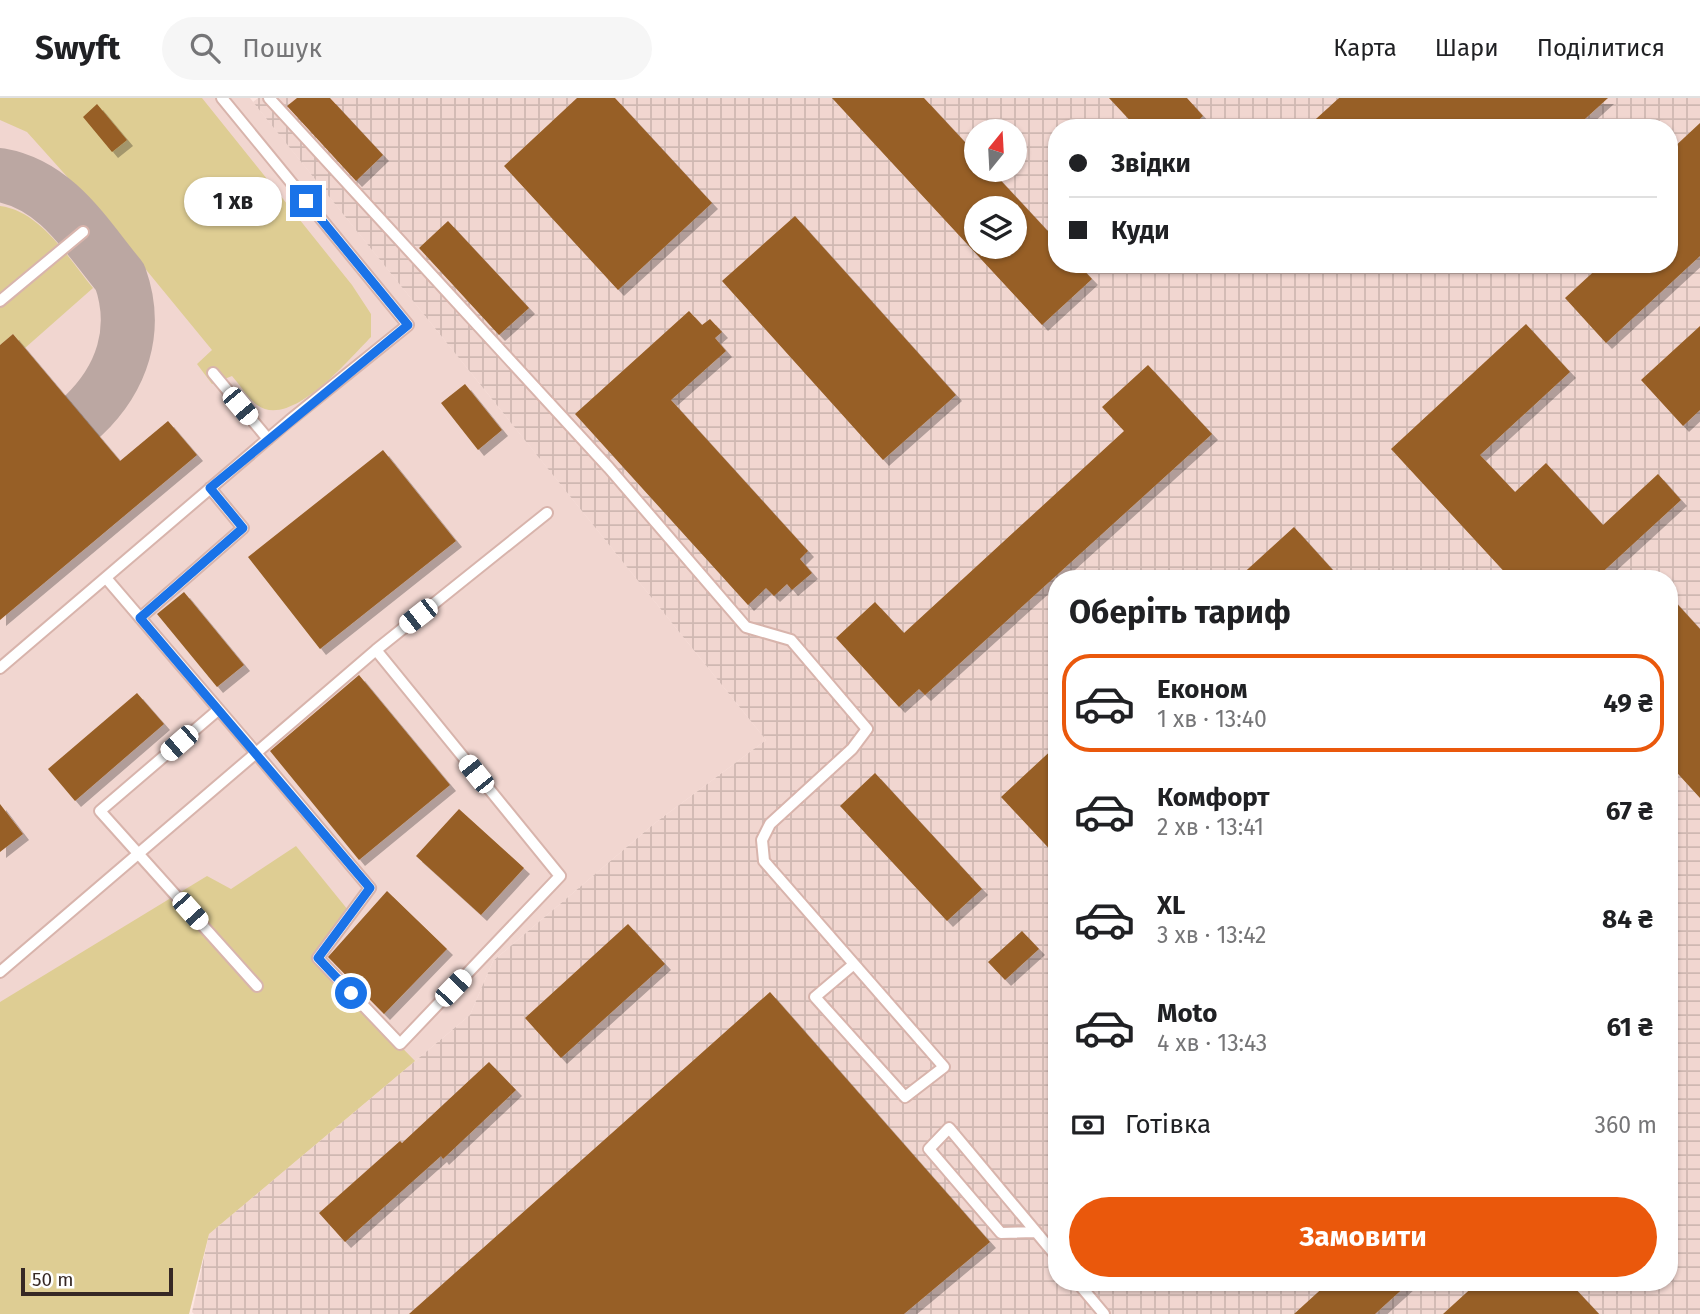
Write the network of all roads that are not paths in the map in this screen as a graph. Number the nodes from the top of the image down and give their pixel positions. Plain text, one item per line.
1 (222, 98) edge
2 (270, 98) edge
3 (83, 232) dead end
4 (0, 301) edge
5 (213, 373) dead end
6 (268, 439) junction
7 (210, 488) junction
8 (547, 513) dead end
9 (106, 578) junction
10 (140, 618) junction
11 (376, 650) junction
12 (0, 668) edge
13 (218, 710) junction
14 (256, 752) junction
15 (139, 855) junction
16 (854, 964) junction
17 (0, 972) edge
18 (257, 986) dead end
19 (1036, 1232) junction
20 (1048, 1246) edge
21 (1085, 1291) edge
22 (1104, 1314) edge

1 - 6 lane
2 - 16 lane
3 - 4 lane
5 - 6 lane
6 - 7 lane
7 - 9 lane
7 - 10 lane
8 - 11 lane
9 - 10 lane
9 - 12 lane
10 - 13 lane
11 - 14 lane
11 - 14 lane
13 - 14 lane
13 - 15 lane
14 - 15 lane
15 - 17 lane
15 - 18 lane
16 - 16 lane
19 - 19 lane
19 - 20 lane
21 - 22 lane

